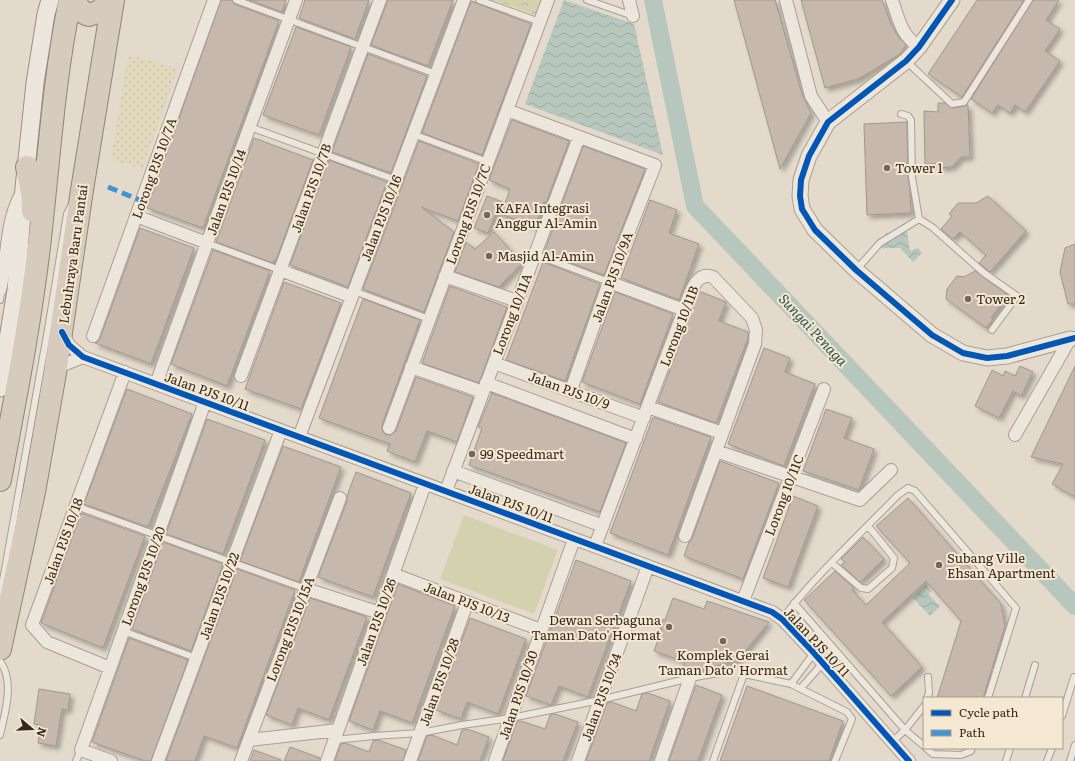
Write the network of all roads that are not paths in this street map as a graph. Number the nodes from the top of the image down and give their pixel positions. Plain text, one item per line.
1 (70, 0) edge
2 (75, 0) edge
3 (112, 0) edge
4 (214, 0) edge
5 (236, 0) edge
6 (296, 0) edge
7 (380, 0) edge
8 (464, 0) edge
9 (479, 0) edge
10 (548, 0) edge
11 (587, 0) edge
12 (629, 0) edge
13 (786, 0) edge
14 (892, 0) edge
15 (952, 0) edge
16 (1029, 0) edge
17 (46, 5) edge
18 (633, 16) joint
19 (289, 20) junction
20 (540, 22) junction
21 (363, 47) junction
22 (919, 47) junction
23 (906, 61) junction
24 (436, 74) junction
25 (507, 110) junction
26 (901, 114) dead end
27 (828, 122) junction
28 (250, 127) junction
29 (413, 134) junction
30 (579, 136) junction
31 (323, 154) junction
32 (488, 162) junction
33 (25, 177) junction
34 (396, 180) junction
35 (136, 216) junction
36 (919, 219) junction
37 (9, 228) junction
38 (40, 239) junction
39 (0, 241) edge
40 (207, 243) junction
41 (534, 254) junction
42 (280, 270) junction
43 (856, 270) junction
44 (2, 272) edge
45 (445, 276) junction
46 (609, 282) junction
47 (0, 290) edge
48 (353, 294) junction
49 (0, 300) edge
50 (517, 302) junction
51 (684, 310) junction
52 (429, 319) junction
53 (992, 330) dead end
54 (55, 331) junction
55 (93, 336) dead end
56 (1072, 338) edge
57 (83, 357) junction
58 (494, 363) junction
59 (412, 367) junction
60 (125, 372) junction
61 (55, 373) junction
62 (241, 376) dead end
63 (156, 384) junction
64 (484, 387) junction
65 (0, 388) edge
66 (824, 388) dead end
67 (571, 390) junction
68 (205, 402) junction
69 (646, 413) junction
70 (389, 428) dead end
71 (281, 430) junction
72 (722, 433) junction
73 (1015, 434) dead end
74 (298, 437) junction
75 (636, 439) junction
76 (716, 451) junction
77 (891, 470) dead end
78 (453, 472) junction
79 (791, 476) junction
80 (0, 480) edge
81 (426, 484) junction
82 (446, 491) junction
83 (340, 498) dead end
84 (76, 506) junction
85 (603, 526) junction
86 (868, 526) junction
87 (157, 536) junction
88 (685, 536) dead end
89 (574, 539) junction
90 (595, 546) junction
91 (232, 562) junction
92 (832, 563) junction
93 (648, 566) junction
94 (393, 574) junction
95 (306, 589) junction
96 (0, 597) edge
97 (743, 601) junction
98 (467, 603) junction
99 (794, 603) junction
100 (380, 613) junction
101 (782, 619) junction
102 (541, 630) junction
103 (123, 631) junction
104 (0, 649) edge
105 (814, 653) junction
106 (196, 658) junction
107 (0, 661) edge
108 (823, 663) junction
109 (1035, 665) dead end
110 (110, 668) junction
111 (730, 671) dead end
112 (928, 677) dead end
113 (1074, 677) edge
114 (690, 678) junction
115 (791, 684) junction
116 (802, 688) junction
117 (927, 697) edge
118 (988, 697) edge
119 (1025, 697) edge
120 (600, 700) junction
121 (923, 707) edge
122 (1063, 713) edge
123 (511, 718) junction
124 (905, 730) junction
125 (420, 733) junction
126 (0, 735) edge
127 (336, 735) junction
128 (249, 740) junction
129 (892, 742) junction
130 (923, 745) edge
131 (1075, 745) edge
132 (927, 749) edge
133 (972, 749) edge
134 (1010, 749) edge
135 (1052, 749) edge
136 (81, 750) junction
137 (76, 761) edge
138 (111, 761) edge
139 (158, 761) edge
140 (240, 761) edge
141 (327, 761) edge
142 (410, 761) edge
143 (495, 761) edge
144 (578, 761) edge
145 (661, 761) edge
146 (713, 761) edge
147 (835, 761) edge
148 (909, 761) edge
149 (1006, 761) edge
150 (1048, 761) edge
151 (1070, 761) edge

1 - 38 highway
2 - 3 highway
3 - 54 highway, Lebuhraya Baru Pantai
4 - 35 street, Lorong PJS 10/7A
5 - 19 lane
6 - 19 street, Jalan PJS 10/14
7 - 21 street, Jalan PJS 10/7B
8 - 24 street, Jalan PJS 10/16
9 - 20 lane
10 - 20 street, Lorong PJS 10/7C
11 - 18 lane
12 - 18 street
13 - 27 street
14 - 22 street
15 - 22 street
16 - 23 lane
17 - 33 main road
19 - 21 lane
19 - 28 street, Jalan PJS 10/14
20 - 25 street, Lorong PJS 10/7C
21 - 24 lane
21 - 31 street, Jalan PJS 10/7B
22 - 23 street
23 - 27 street
24 - 29 street, Jalan PJS 10/16
25 - 30 street
25 - 32 street, Lorong PJS 10/7C
26 - 36 lane
27 - 43 street
28 - 31 lane
28 - 40 street, Jalan PJS 10/14
29 - 32 lane
29 - 34 street, Jalan PJS 10/16
30 - 41 street, Lorong 10/11A
30 - 46 street, Jalan PJS 10/9A
31 - 34 lane
31 - 42 street, Jalan PJS 10/7B
32 - 45 street, Lorong PJS 10/7C
33 - 37 street
33 - 38 highway
33 - 65 main road
34 - 48 street, Jalan PJS 10/16
35 - 40 street
35 - 55 street, Lorong PJS 10/7A
36 - 43 lane
36 - 53 lane
37 - 39 street
37 - 44 street
38 - 80 highway
40 - 42 lane
40 - 63 street, Jalan PJS 10/14
41 - 46 lane
41 - 50 street, Lorong 10/11A
42 - 48 street
42 - 62 street, Jalan PJS 10/7B
43 - 56 street
44 - 47 street
44 - 49 lane
45 - 50 street
45 - 52 street, Lorong PJS 10/7C
46 - 51 street
46 - 67 street, Jalan PJS 10/9A
48 - 52 lane
48 - 74 street, Jalan PJS 10/16
50 - 58 street, Lorong 10/11A
51 - 69 street, Lorong 10/11B
51 - 72 street, Lorong 10/11B
52 - 59 street, Lorong PJS 10/7C
54 - 57 street, Jalan PJS 10/11
54 - 61 highway, Lebuhraya Baru Pantai
54 - 96 lane
56 - 73 street
57 - 60 street, Jalan PJS 10/11
57 - 61 street
58 - 64 street, Lorong 10/11A
58 - 67 street, Jalan PJS 10/9
59 - 64 street
59 - 70 street, Lorong PJS 10/7C
60 - 63 street, Jalan PJS 10/11
60 - 84 street, Jalan PJS 10/18
61 - 104 highway, Lebuhraya Baru Pantai
63 - 68 street, Jalan PJS 10/11
64 - 75 street
64 - 78 street, Lorong 10/11A
66 - 79 street, Lorong 10/11C
67 - 69 street, Jalan PJS 10/9
68 - 71 street, Jalan PJS 10/11
68 - 87 street, Lorong PJS 10/20
69 - 72 street, Jalan PJS 10/9
69 - 75 street, Lorong 10/11B
71 - 74 street, Jalan PJS 10/11
71 - 91 street, Jalan PJS 10/22
72 - 76 street, Lorong 10/11B
74 - 81 street, Jalan PJS 10/11
75 - 85 street, Lorong 10/11B
76 - 79 street
76 - 88 street, Lorong 10/11B
77 - 79 street
78 - 82 street, Lorong 10/11A
78 - 85 street
79 - 97 street, Lorong 10/11C
81 - 82 street, Jalan PJS 10/11
81 - 94 street, Jalan PJS 10/26
82 - 89 street, Jalan PJS 10/11
83 - 95 street, Lorong PJS 10/15A
84 - 87 lane
84 - 110 street, Jalan PJS 10/18
85 - 90 street, Lorong 10/11B
86 - 92 lane
86 - 92 lane
86 - 118 lane
87 - 91 lane
87 - 103 street, Lorong PJS 10/20
89 - 90 street, Jalan PJS 10/11
89 - 102 street, Jalan PJS 10/30
90 - 93 street, Jalan PJS 10/11
91 - 95 lane
91 - 106 street, Jalan PJS 10/22
92 - 99 lane
93 - 97 street, Jalan PJS 10/11
93 - 120 street, Jalan PJS 10/34
94 - 98 street, Jalan PJS 10/13
94 - 100 street, Jalan PJS 10/26
95 - 100 street
95 - 128 street, Lorong PJS 10/15A
97 - 101 street, Jalan PJS 10/11
98 - 102 street, Jalan PJS 10/13
98 - 125 street, Jalan PJS 10/28
99 - 101 lane
99 - 124 lane
100 - 127 street, Jalan PJS 10/26
101 - 105 street, Jalan PJS 10/11
102 - 123 street, Jalan PJS 10/30
103 - 106 lane
103 - 110 street, Lorong PJS 10/20
105 - 108 street, Jalan PJS 10/11
105 - 115 lane
106 - 139 street, Jalan PJS 10/22
107 - 126 lane
108 - 116 lane
108 - 129 street, Jalan PJS 10/11
109 - 119 lane
110 - 136 street, Lorong PJS 10/20
111 - 114 lane
112 - 117 lane
113 - 122 lane
114 - 120 lane
114 - 145 street
115 - 116 lane
115 - 146 lane
116 - 147 lane
120 - 123 lane
120 - 144 street, Jalan PJS 10/34
121 - 124 lane
123 - 125 lane
123 - 143 street, Jalan PJS 10/30
124 - 129 lane
124 - 130 lane
125 - 127 lane
125 - 142 street, Jalan PJS 10/28
127 - 128 street
127 - 141 street, Jalan PJS 10/26
128 - 140 street, Lorong PJS 10/15A
129 - 148 street, Jalan PJS 10/11
131 - 151 lane
132 - 133 lane
134 - 149 lane
135 - 150 lane
136 - 137 lane
136 - 138 street

